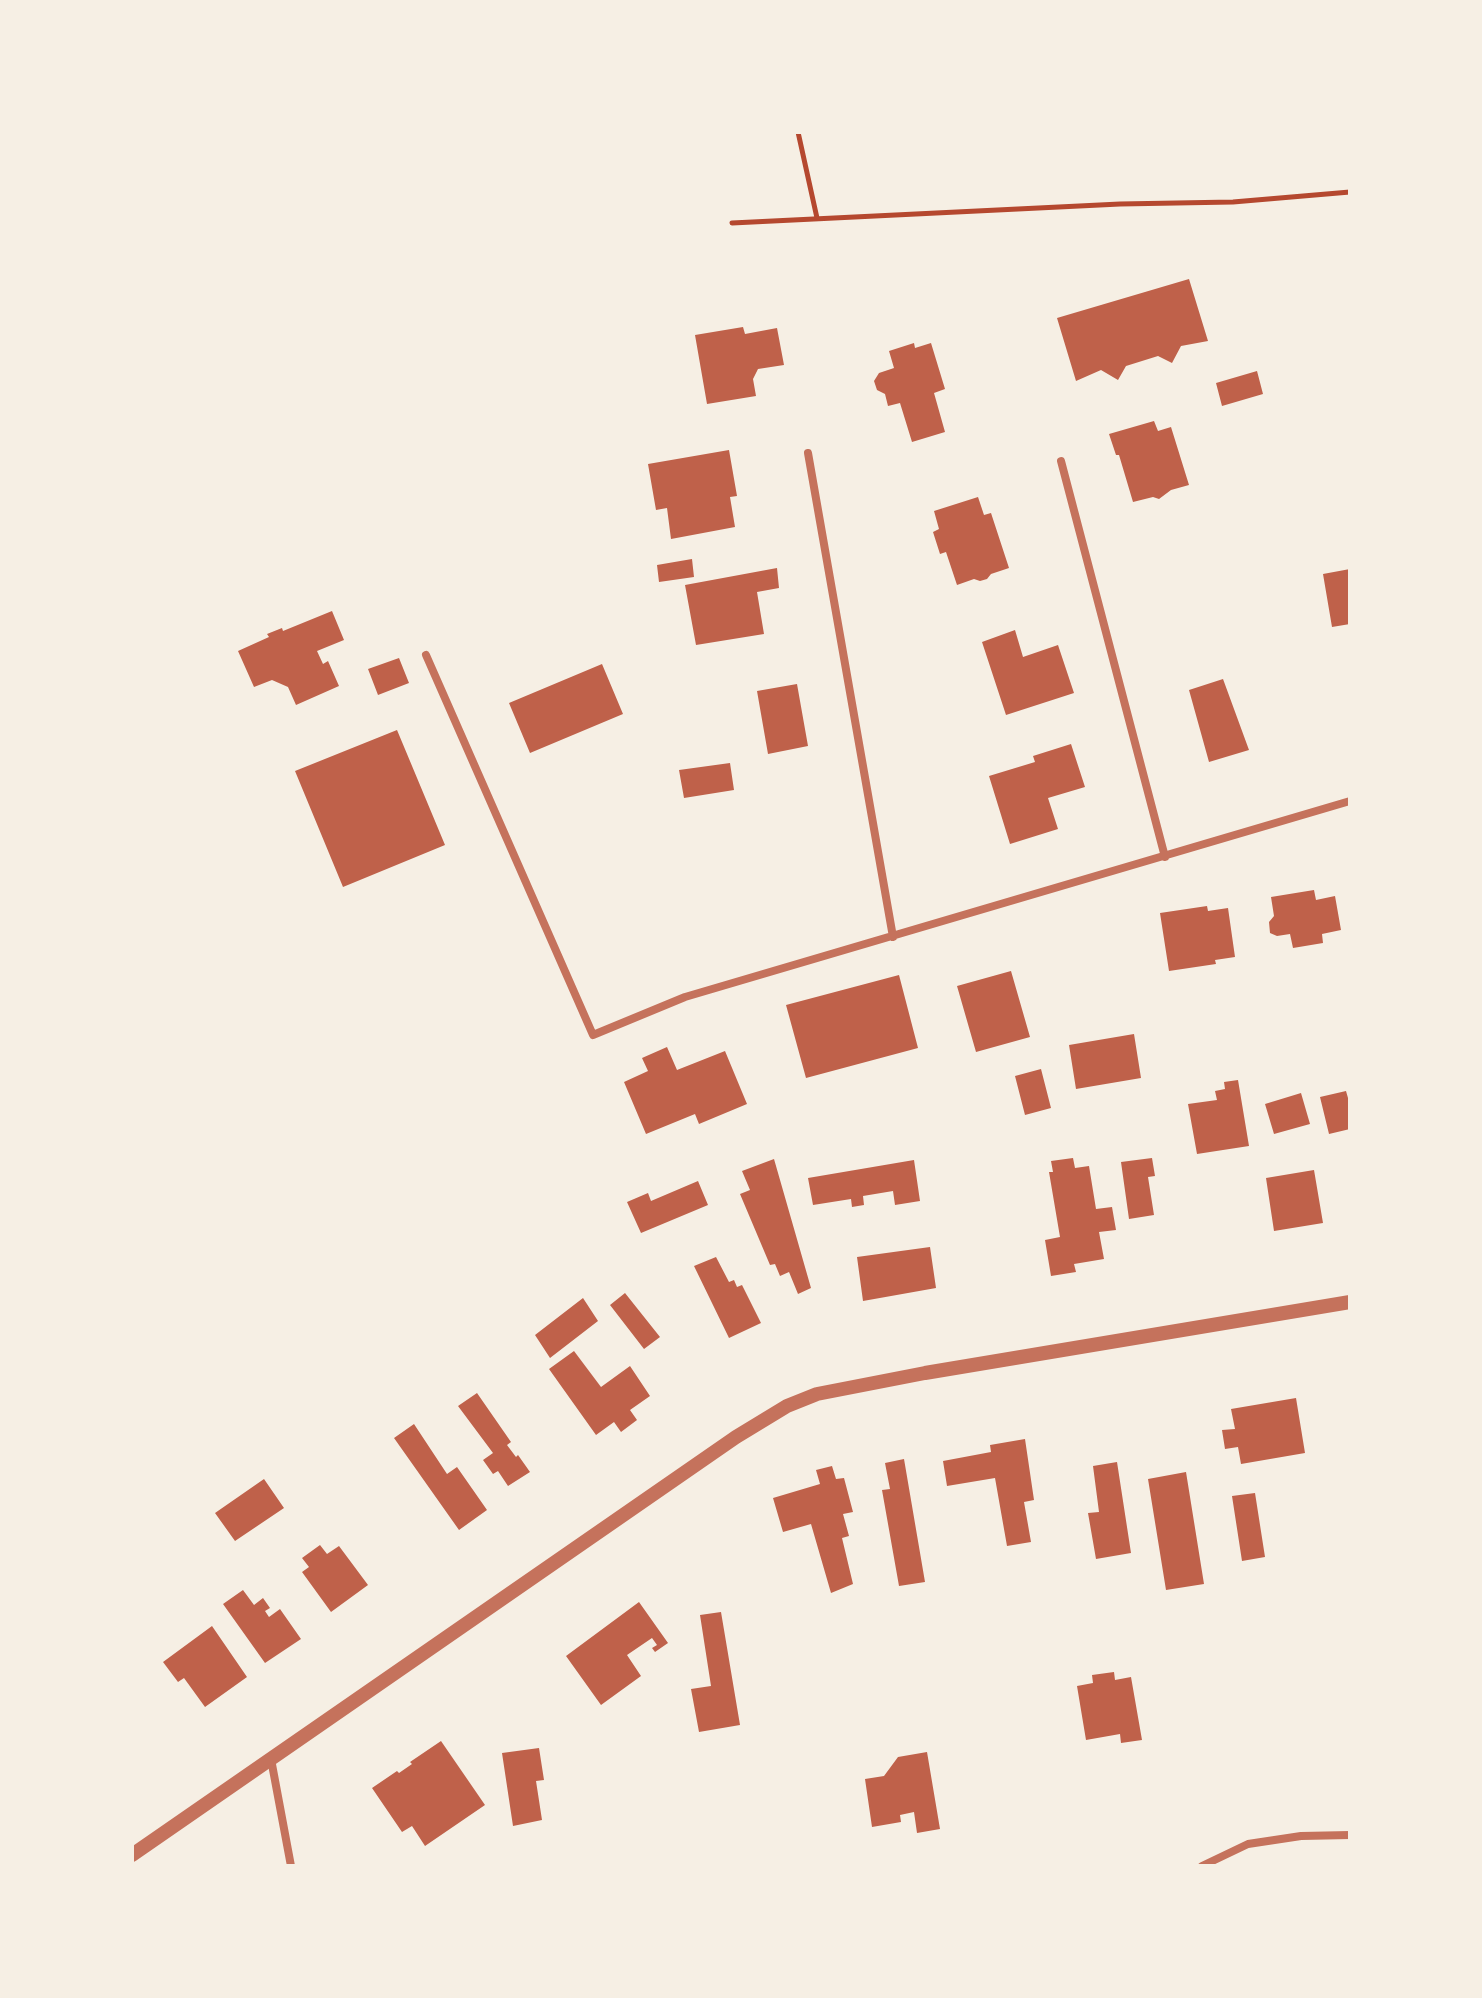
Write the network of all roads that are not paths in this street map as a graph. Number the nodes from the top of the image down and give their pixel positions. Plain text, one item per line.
1 (808, 453) dead end
2 (1061, 461) dead end
3 (426, 655) dead end
4 (1350, 801) edge
5 (1165, 857) junction
6 (893, 937) junction
7 (1350, 1302) edge
8 (271, 1759) junction
9 (1350, 1835) edge
10 (132, 1855) edge
11 (291, 1866) edge
12 (1202, 1866) edge

1 - 6 street
2 - 5 street
3 - 6 street
4 - 5 street
5 - 6 street
7 - 8 street
8 - 10 street
8 - 11 street
9 - 12 street

